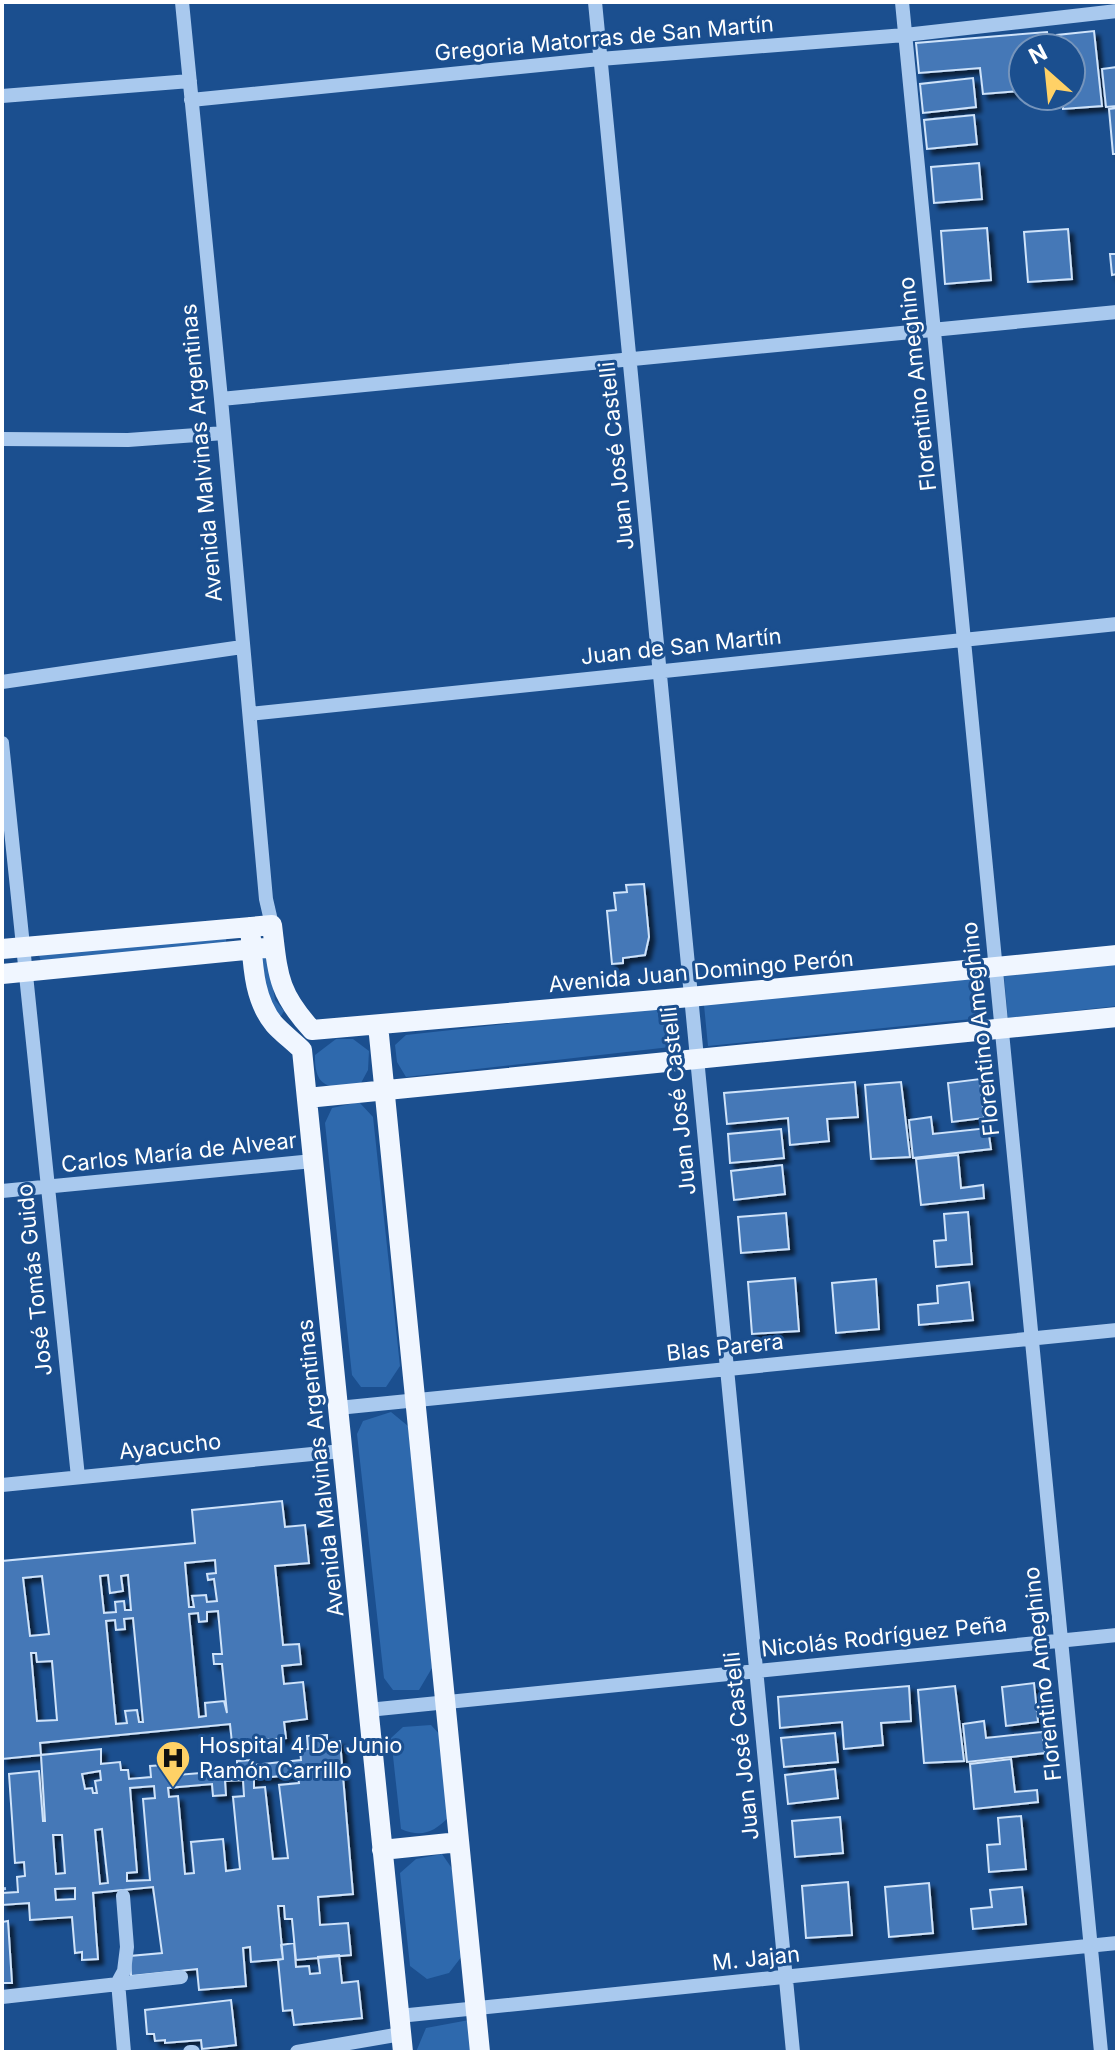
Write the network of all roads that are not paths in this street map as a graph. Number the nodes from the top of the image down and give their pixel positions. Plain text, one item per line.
1 (182, 2) edge
2 (595, 2) edge
3 (902, 2) edge
4 (1117, 11) edge
5 (905, 35) junction
6 (600, 59) junction
7 (190, 81) junction
8 (2, 96) edge
9 (191, 100) junction
10 (1117, 312) edge
11 (934, 330) junction
12 (629, 361) junction
13 (221, 399) junction
14 (224, 433) junction
15 (2, 439) edge
16 (1117, 624) edge
17 (964, 640) junction
18 (242, 647) junction
19 (659, 670) junction
20 (2, 682) edge
21 (250, 714) junction
22 (2, 743) edge
23 (266, 899) junction
24 (272, 925) junction
25 (250, 927) junction
26 (25, 947) junction
27 (275, 947) junction
28 (2, 949) edge
29 (252, 949) junction
30 (1117, 955) edge
31 (996, 966) junction
32 (27, 971) junction
33 (2, 974) edge
34 (690, 997) junction
35 (1117, 1017) edge
36 (378, 1025) junction
37 (1002, 1028) junction
38 (312, 1030) junction
39 (302, 1050) junction
40 (696, 1059) junction
41 (384, 1090) junction
42 (307, 1098) junction
43 (313, 1161) junction
44 (46, 1187) junction
45 (2, 1191) edge
46 (1117, 1330) edge
47 (1032, 1338) junction
48 (727, 1369) junction
49 (415, 1400) junction
50 (338, 1408) junction
51 (342, 1451) junction
52 (78, 1477) junction
53 (2, 1485) edge
54 (1117, 1635) edge
55 (1061, 1640) junction
56 (756, 1671) junction
57 (445, 1702) junction
58 (368, 1710) junction
59 (459, 1842) junction
60 (382, 1850) junction
61 (123, 1896) dead end
62 (1117, 1943) edge
63 (1090, 1946) junction
64 (181, 1977) dead end
65 (785, 1977) junction
66 (118, 1982) junction
67 (2, 1997) edge
68 (475, 2008) junction
69 (401, 2034) edge
70 (124, 2052) edge
71 (297, 2052) edge
72 (480, 2052) edge
73 (793, 2052) edge
74 (1101, 2052) edge

1 - 7 street, Avenida Malvinas Argentinas
2 - 6 street, Juan José Castelli
3 - 5 street, Florentino Ameghino
4 - 5 street, Gregoria Matorras de San Martín
5 - 6 street, Gregoria Matorras de San Martín
5 - 11 street, Florentino Ameghino
6 - 9 street, Gregoria Matorras de San Martín
6 - 12 street, Juan José Castelli
7 - 8 street
7 - 9 street, Avenida Malvinas Argentinas
9 - 13 street, Avenida Malvinas Argentinas
10 - 11 street
11 - 12 street
11 - 17 street, Florentino Ameghino
12 - 13 street
12 - 19 street, Juan José Castelli
13 - 14 street, Avenida Malvinas Argentinas
14 - 15 street
14 - 18 street, Avenida Malvinas Argentinas
16 - 17 street, Juan de San Martín
17 - 19 street, Juan de San Martín
17 - 31 street, Florentino Ameghino
18 - 20 street
18 - 21 street, Avenida Malvinas Argentinas
19 - 21 street, Juan de San Martín
19 - 34 street, Juan José Castelli
21 - 23 street, Avenida Malvinas Argentinas
22 - 26 street, José Tomás Guido
23 - 24 street, Avenida Malvinas Argentinas
23 - 25 street
24 - 25 main road
24 - 27 main road, Avenida Malvinas Argentinas
25 - 26 main road
25 - 29 main road
26 - 28 main road
26 - 32 street, José Tomás Guido
27 - 29 main road
27 - 38 main road, Avenida Malvinas Argentinas
29 - 32 main road
29 - 39 main road
30 - 31 main road, Avenida Juan Domingo Perón
31 - 34 main road, Avenida Juan Domingo Perón
31 - 37 street, Florentino Ameghino
32 - 33 main road
32 - 44 street, José Tomás Guido
34 - 36 main road, Avenida Juan Domingo Perón
34 - 40 street, Juan José Castelli
35 - 37 main road
36 - 38 main road, Avenida Juan Domingo Perón
36 - 41 main road
37 - 40 main road
37 - 47 street, Florentino Ameghino
38 - 39 street
39 - 42 main road, Avenida Malvinas Argentinas
40 - 41 main road
40 - 48 street, Juan José Castelli
41 - 42 main road
41 - 49 main road
42 - 43 main road, Avenida Malvinas Argentinas
43 - 44 street, Carlos María de Alvear
43 - 50 main road, Avenida Malvinas Argentinas
44 - 45 street, Carlos María de Alvear
44 - 52 street, José Tomás Guido
46 - 47 street, Blas Parera
47 - 48 street, Blas Parera
47 - 55 street, Florentino Ameghino
48 - 49 street, Blas Parera
48 - 56 street, Juan José Castelli
49 - 50 street, Blas Parera
49 - 57 main road
50 - 51 main road, Avenida Malvinas Argentinas
51 - 52 street, Ayacucho
51 - 58 main road, Avenida Malvinas Argentinas
52 - 53 street, Ayacucho
54 - 55 street, Nicolás Rodríguez Peña
55 - 56 street, Nicolás Rodríguez Peña
55 - 63 street, Florentino Ameghino
56 - 57 street, Nicolás Rodríguez Peña
56 - 65 street, Juan José Castelli
57 - 58 street, Nicolás Rodríguez Peña
57 - 59 main road
58 - 60 main road, Avenida Malvinas Argentinas
59 - 60 main road
59 - 68 main road
60 - 69 main road, Avenida Malvinas Argentinas
61 - 66 street
62 - 63 street, M. Jajan
63 - 65 street, M. Jajan
63 - 74 street, Florentino Ameghino
64 - 66 street
65 - 68 street, M. Jajan
65 - 73 street, Juan José Castelli
66 - 67 street
66 - 70 street
68 - 69 street, M. Jajan
68 - 72 main road
69 - 71 street, M. Jajan

